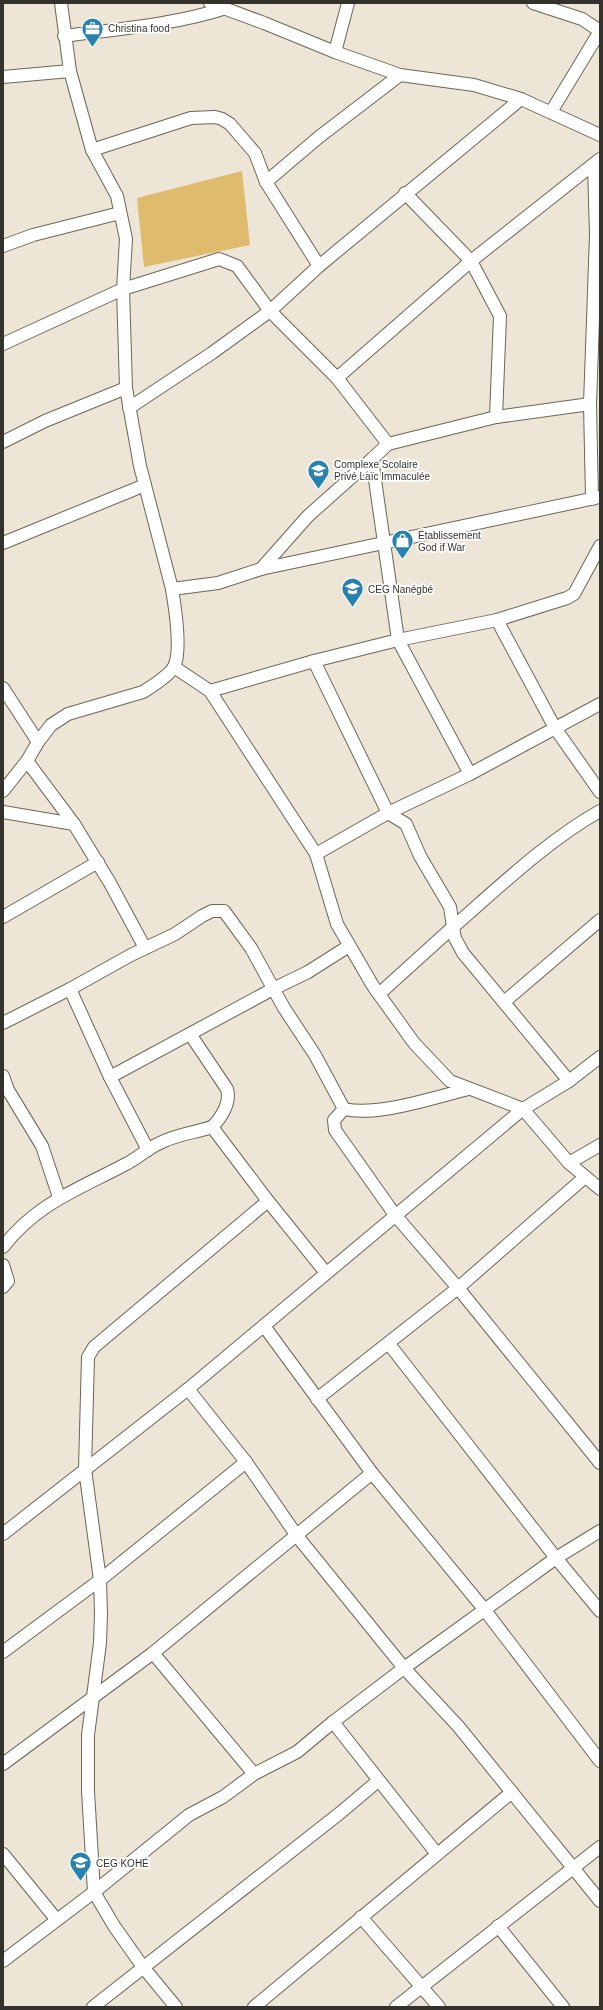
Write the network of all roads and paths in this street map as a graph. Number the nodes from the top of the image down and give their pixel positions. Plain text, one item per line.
1 (61, 3) edge
2 (210, 3) edge
3 (348, 3) edge
4 (533, 3) edge
5 (226, 8) junction
6 (600, 31) edge
7 (64, 36) junction
8 (335, 52) junction
9 (70, 71) junction
10 (400, 75) junction
11 (3, 77) edge
12 (521, 99) junction
13 (551, 112) junction
14 (600, 135) edge
15 (92, 150) junction
16 (597, 162) edge
17 (266, 182) junction
18 (405, 194) junction
19 (120, 213) junction
20 (3, 246) edge
21 (470, 261) junction
22 (319, 266) junction
23 (123, 289) junction
24 (270, 311) junction
25 (3, 344) edge
26 (337, 378) junction
27 (126, 388) junction
28 (590, 404) junction
29 (129, 408) junction
30 (496, 417) junction
31 (3, 442) edge
32 (388, 444) junction
33 (372, 459) junction
34 (145, 485) junction
35 (596, 498) edge
36 (3, 543) edge
37 (383, 544) junction
38 (600, 546) edge
39 (261, 569) junction
40 (172, 590) junction
41 (497, 620) junction
42 (398, 640) junction
43 (314, 661) junction
44 (174, 666) junction
45 (3, 688) edge
46 (210, 691) junction
47 (600, 704) edge
48 (555, 728) junction
49 (38, 742) junction
50 (27, 761) junction
51 (470, 774) junction
52 (3, 791) edge
53 (600, 792) edge
54 (600, 811) edge
55 (3, 812) edge
56 (388, 813) junction
57 (74, 824) junction
58 (316, 854) junction
59 (98, 862) junction
60 (3, 917) edge
61 (600, 920) edge
62 (453, 927) junction
63 (349, 946) junction
64 (145, 948) junction
65 (70, 989) junction
66 (273, 989) junction
67 (379, 994) junction
68 (504, 1002) junction
69 (3, 1024) edge
70 (190, 1034) junction
71 (600, 1057) edge
72 (3, 1076) edge
73 (110, 1077) junction
74 (569, 1081) junction
75 (469, 1089) junction
76 (344, 1109) junction
77 (522, 1109) junction
78 (212, 1128) junction
79 (600, 1145) edge
80 (148, 1150) junction
81 (569, 1163) junction
82 (586, 1177) junction
83 (600, 1189) edge
84 (59, 1197) junction
85 (268, 1201) junction
86 (395, 1214) junction
87 (3, 1247) edge
88 (3, 1265) edge
89 (326, 1274) junction
90 (3, 1287) edge
91 (458, 1288) junction
92 (264, 1326) junction
93 (389, 1344) junction
94 (188, 1389) junction
95 (317, 1399) junction
96 (599, 1459) edge
97 (246, 1462) junction
98 (85, 1469) junction
99 (372, 1473) junction
100 (600, 1531) edge
101 (3, 1534) edge
102 (297, 1536) junction
103 (556, 1558) junction
104 (100, 1580) junction
105 (484, 1609) junction
106 (600, 1611) edge
107 (3, 1652) edge
108 (153, 1653) junction
109 (404, 1668) junction
110 (93, 1696) junction
111 (333, 1722) junction
112 (600, 1761) edge
113 (3, 1764) edge
114 (254, 1774) junction
115 (378, 1781) junction
116 (512, 1792) junction
117 (600, 1847) edge
118 (3, 1854) edge
119 (437, 1854) junction
120 (574, 1868) junction
121 (94, 1892) junction
122 (600, 1901) edge
123 (361, 1917) junction
124 (56, 1919) junction
125 (498, 1926) junction
126 (3, 1960) edge
127 (143, 1967) junction
128 (421, 1986) junction
129 (93, 2007) edge
130 (176, 2007) edge
131 (254, 2007) edge
132 (396, 2007) edge
133 (439, 2007) edge
134 (563, 2007) edge

1 - 7 street
2 - 5 street
3 - 8 street
4 - 6 street
5 - 7 street
5 - 8 street
6 - 13 street
7 - 9 street
8 - 10 street
9 - 11 street
9 - 15 street
10 - 12 street
10 - 17 street
12 - 13 street
12 - 18 street
13 - 14 street
15 - 17 street
15 - 19 street
16 - 21 street
16 - 28 street
17 - 22 street
18 - 21 street
18 - 22 street
19 - 20 street
19 - 23 street
21 - 26 street
21 - 30 street
22 - 24 street
23 - 24 street
23 - 25 street
23 - 27 street
24 - 26 street
24 - 29 street
26 - 32 street
27 - 29 street
27 - 31 street
28 - 30 street
28 - 35 street
29 - 34 street
30 - 32 street
32 - 33 street
33 - 37 street
33 - 39 street
34 - 36 street
34 - 40 street
35 - 37 street
37 - 39 street
37 - 42 street
38 - 41 street
39 - 40 street
40 - 44 street
41 - 42 street
41 - 48 street
42 - 43 street
42 - 51 street
43 - 46 street
43 - 56 street
44 - 46 street
44 - 49 street
45 - 49 street
46 - 58 street
47 - 48 street
48 - 51 street
48 - 53 street
49 - 50 street
50 - 52 street
50 - 57 street
51 - 56 street
54 - 62 street
55 - 57 street
56 - 58 street
56 - 62 street
57 - 59 street
58 - 63 street
59 - 60 street
59 - 64 street
61 - 68 street
62 - 67 street
62 - 68 street
63 - 66 street
63 - 67 street
64 - 65 street
64 - 66 street
65 - 69 street
65 - 73 street
66 - 70 street
66 - 76 street
67 - 75 street
68 - 74 street
70 - 73 street
70 - 78 street
71 - 74 street
72 - 84 street
73 - 80 street
74 - 77 street
75 - 76 street
75 - 77 street
76 - 86 street
77 - 81 street
77 - 86 street
78 - 80 street
78 - 85 street
79 - 81 street
80 - 84 street
81 - 82 street
82 - 83 street
82 - 91 street
84 - 87 street
85 - 89 street
85 - 98 street
86 - 89 street
86 - 91 street
88 - 90 street
89 - 92 street
91 - 93 street
91 - 96 street
92 - 94 street
92 - 95 street
93 - 95 street
93 - 103 street
94 - 97 street
94 - 98 street
95 - 99 street
97 - 102 street
97 - 104 street
98 - 101 street
98 - 104 street
99 - 102 street
99 - 105 street
100 - 103 street
102 - 108 street
102 - 109 street
103 - 105 street
103 - 106 street
104 - 107 street
104 - 110 street
105 - 109 street
105 - 112 street
108 - 110 street
108 - 114 street
109 - 111 street
109 - 116 street
110 - 113 street
110 - 121 street
111 - 114 street
111 - 115 street
114 - 121 street
115 - 119 street
115 - 127 street
116 - 119 street
116 - 120 street
117 - 120 street
118 - 124 street
119 - 123 street
120 - 122 street
120 - 125 street
121 - 124 street
121 - 127 street
123 - 128 street
123 - 131 street
124 - 126 street
125 - 128 street
125 - 134 street
127 - 129 street
127 - 130 street
128 - 132 street
128 - 133 street

